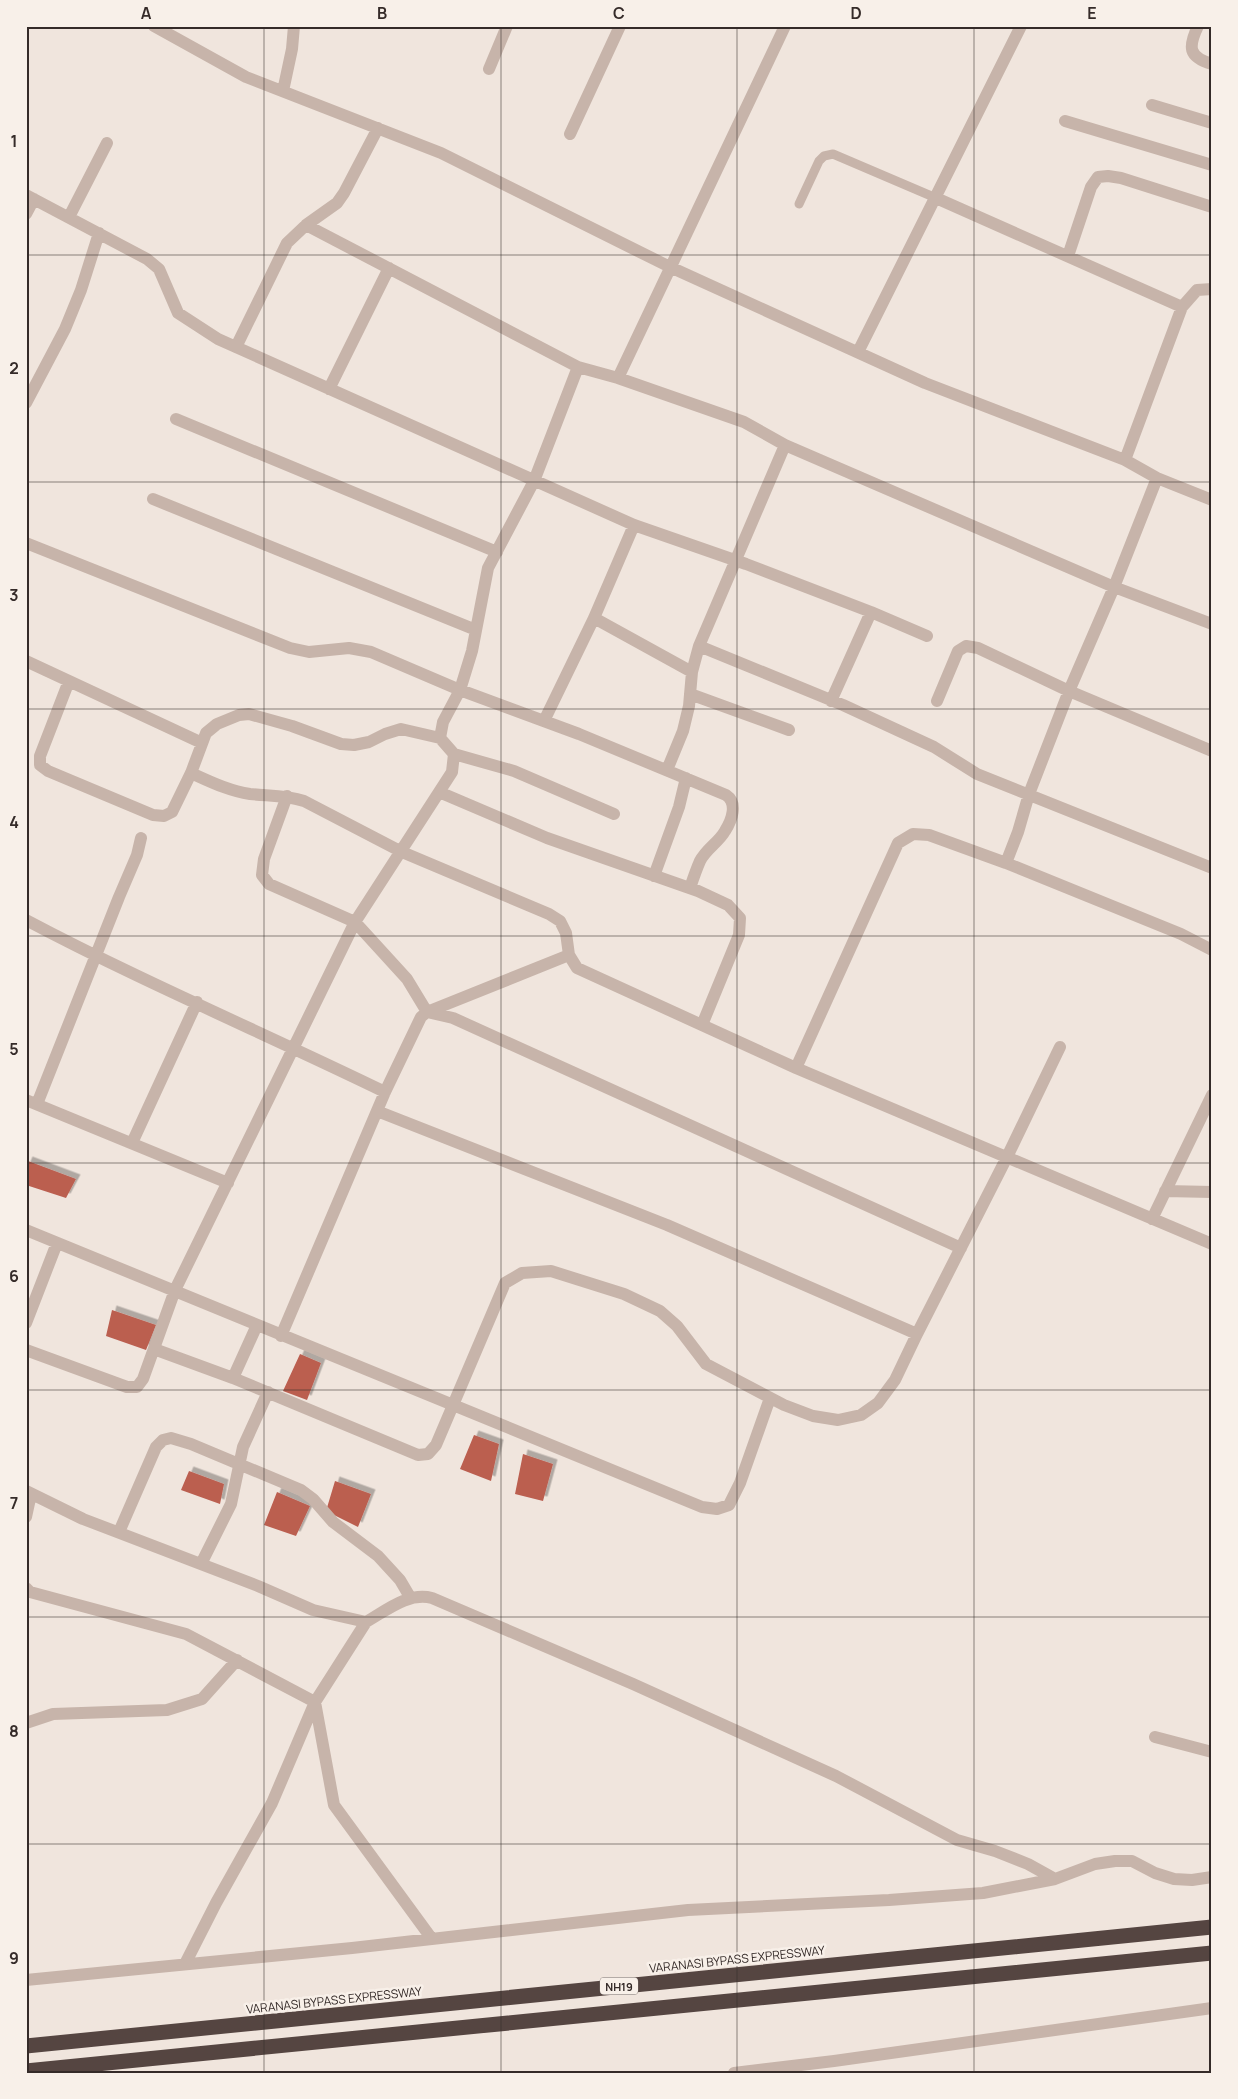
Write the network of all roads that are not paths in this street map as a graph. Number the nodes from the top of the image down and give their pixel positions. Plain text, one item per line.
1 (154, 26) edge
2 (294, 26) edge
3 (507, 26) edge
4 (620, 26) edge
5 (785, 26) edge
6 (1021, 26) edge
7 (1198, 26) edge
8 (1212, 64) edge
9 (489, 69) dead end
10 (283, 91) junction
11 (1152, 105) dead end
12 (1065, 121) dead end
13 (1212, 123) edge
14 (378, 128) junction
15 (570, 134) dead end
16 (107, 143) dead end
17 (1212, 165) edge
18 (30, 197) edge
19 (936, 198) junction
20 (799, 204) dead end
21 (1212, 207) edge
22 (26, 214) edge
23 (69, 218) junction
24 (306, 225) junction
25 (99, 234) junction
26 (1068, 256) junction
27 (670, 267) junction
28 (389, 268) junction
29 (1212, 289) edge
30 (1182, 307) junction
31 (236, 347) junction
32 (858, 352) junction
33 (578, 367) junction
34 (618, 378) junction
35 (329, 389) junction
36 (26, 403) edge
37 (176, 419) dead end
38 (785, 445) junction
39 (1125, 460) junction
40 (1157, 478) junction
41 (534, 481) junction
42 (153, 499) dead end
43 (1212, 500) edge
44 (634, 525) junction
45 (26, 543) edge
46 (497, 552) junction
47 (736, 561) junction
48 (1114, 587) junction
49 (871, 612) junction
50 (594, 618) junction
51 (1212, 624) edge
52 (476, 630) junction
53 (926, 636) dead end
54 (699, 646) junction
55 (26, 661) edge
56 (692, 672) junction
57 (69, 681) junction
58 (460, 690) junction
59 (1069, 691) junction
60 (690, 694) junction
61 (831, 701) junction
62 (937, 701) dead end
63 (544, 721) junction
64 (788, 730) dead end
65 (440, 738) junction
66 (202, 743) junction
67 (1212, 751) edge
68 (454, 754) junction
69 (667, 770) junction
70 (192, 773) junction
71 (686, 778) junction
72 (439, 792) junction
73 (1029, 794) junction
74 (287, 796) junction
75 (614, 814) dead end
76 (141, 838) dead end
77 (402, 852) junction
78 (1006, 862) junction
79 (1212, 868) edge
80 (654, 876) junction
81 (690, 888) junction
82 (26, 920) edge
83 (355, 922) junction
84 (1212, 950) edge
85 (569, 955) junction
86 (95, 956) junction
87 (197, 1002) junction
88 (427, 1012) junction
89 (702, 1025) junction
90 (1060, 1047) dead end
91 (294, 1048) junction
92 (796, 1068) junction
93 (385, 1092) junction
94 (1212, 1095) edge
95 (31, 1102) edge
96 (377, 1111) junction
97 (132, 1143) junction
98 (1007, 1157) junction
99 (228, 1183) junction
100 (1165, 1191) junction
101 (1212, 1192) edge
102 (1152, 1219) junction
103 (26, 1230) edge
104 (57, 1243) junction
105 (1212, 1244) edge
106 (962, 1248) junction
107 (175, 1290) junction
108 (26, 1322) edge
109 (256, 1325) junction
110 (918, 1334) junction
111 (281, 1336) junction
112 (154, 1349) junction
113 (26, 1350) edge
114 (233, 1378) junction
115 (268, 1392) junction
116 (770, 1398) junction
117 (452, 1404) junction
118 (239, 1464) junction
119 (29, 1492) edge
120 (26, 1517) edge
121 (119, 1532) junction
122 (201, 1564) junction
123 (26, 1588) edge
124 (410, 1597) junction
125 (366, 1622) junction
126 (237, 1660) junction
127 (315, 1702) junction
128 (26, 1724) edge
129 (1155, 1737) dead end
130 (1212, 1752) edge
131 (1212, 1877) edge
132 (1055, 1880) junction
133 (1212, 1927) edge
134 (432, 1939) junction
135 (1018, 1946) junction
136 (1212, 1952) edge
137 (185, 1964) junction
138 (1022, 1972) junction
139 (26, 1980) edge
140 (1212, 2008) edge
141 (26, 2046) edge
142 (26, 2071) edge
143 (734, 2073) edge

1 - 10 street
2 - 10 street
3 - 9 street
4 - 15 street
5 - 27 street
6 - 19 street
7 - 8 street
10 - 14 street
11 - 13 street
12 - 17 street
14 - 24 street
14 - 27 street
16 - 23 street
18 - 22 street
18 - 23 street
19 - 20 lane
19 - 26 street
19 - 32 street
21 - 26 street
23 - 25 street
24 - 28 street
24 - 31 street
25 - 31 street
25 - 36 street
26 - 30 street
27 - 32 street
27 - 34 street
28 - 33 street
28 - 35 street
29 - 30 street
30 - 39 street
31 - 35 street
32 - 39 street
33 - 34 street
33 - 41 street
34 - 38 street
35 - 41 street
37 - 46 street
38 - 47 street
38 - 48 street
39 - 40 street
40 - 43 street
40 - 48 street
41 - 44 street
41 - 46 street
42 - 52 street
44 - 47 street
44 - 50 street
45 - 58 street
46 - 52 street
47 - 49 street
47 - 54 street
48 - 51 street
48 - 59 street
49 - 53 street
49 - 61 street
50 - 56 street
50 - 63 street
52 - 58 street
54 - 56 street
54 - 61 street
55 - 57 street
56 - 60 street
57 - 66 street
57 - 70 street
58 - 63 street
58 - 65 street
59 - 62 street
59 - 67 street
59 - 73 street
60 - 64 street
60 - 69 street
61 - 73 street
63 - 69 street
65 - 66 street
65 - 68 street
66 - 70 street
68 - 72 street
68 - 75 street
69 - 71 street
70 - 74 street
71 - 80 street
71 - 81 street
72 - 77 street
72 - 80 street
73 - 78 street
73 - 79 street
74 - 77 street
74 - 83 street
76 - 86 street
77 - 83 street
77 - 85 street
78 - 84 street
78 - 92 street
80 - 81 street
81 - 89 street
82 - 86 street
83 - 88 street
83 - 91 street
85 - 88 street
85 - 89 street
86 - 87 street
86 - 95 street
87 - 91 street
87 - 97 street
88 - 93 street
88 - 106 street
89 - 92 street
90 - 98 street
91 - 93 street
91 - 99 street
92 - 98 street
93 - 96 street
94 - 100 street
95 - 97 street
96 - 110 street
96 - 111 street
97 - 99 street
98 - 102 street
98 - 106 street
99 - 107 street
100 - 101 street
100 - 102 street
102 - 105 street
103 - 104 street
104 - 107 street
104 - 108 street
106 - 110 street
107 - 109 street
107 - 112 street
109 - 111 street
109 - 114 street
110 - 116 street
111 - 117 street
112 - 113 street
112 - 114 street
114 - 115 street
115 - 117 street
115 - 118 street
116 - 117 street
116 - 117 street
118 - 121 street
118 - 122 street
118 - 124 street
119 - 120 street
119 - 121 street
121 - 122 street
122 - 125 street
123 - 126 street
124 - 125 street
124 - 132 street
125 - 127 street
126 - 127 street
126 - 128 street
127 - 134 street
127 - 137 street
129 - 130 street
131 - 132 street
132 - 134 street
133 - 135 highway, VARANASI BYPASS EXPRESSWAY / NH19
134 - 137 street
135 - 138 highway
135 - 141 highway, VARANASI BYPASS EXPRESSWAY / NH19
136 - 138 highway, NH19
137 - 139 street
138 - 142 highway, NH19
140 - 143 street

